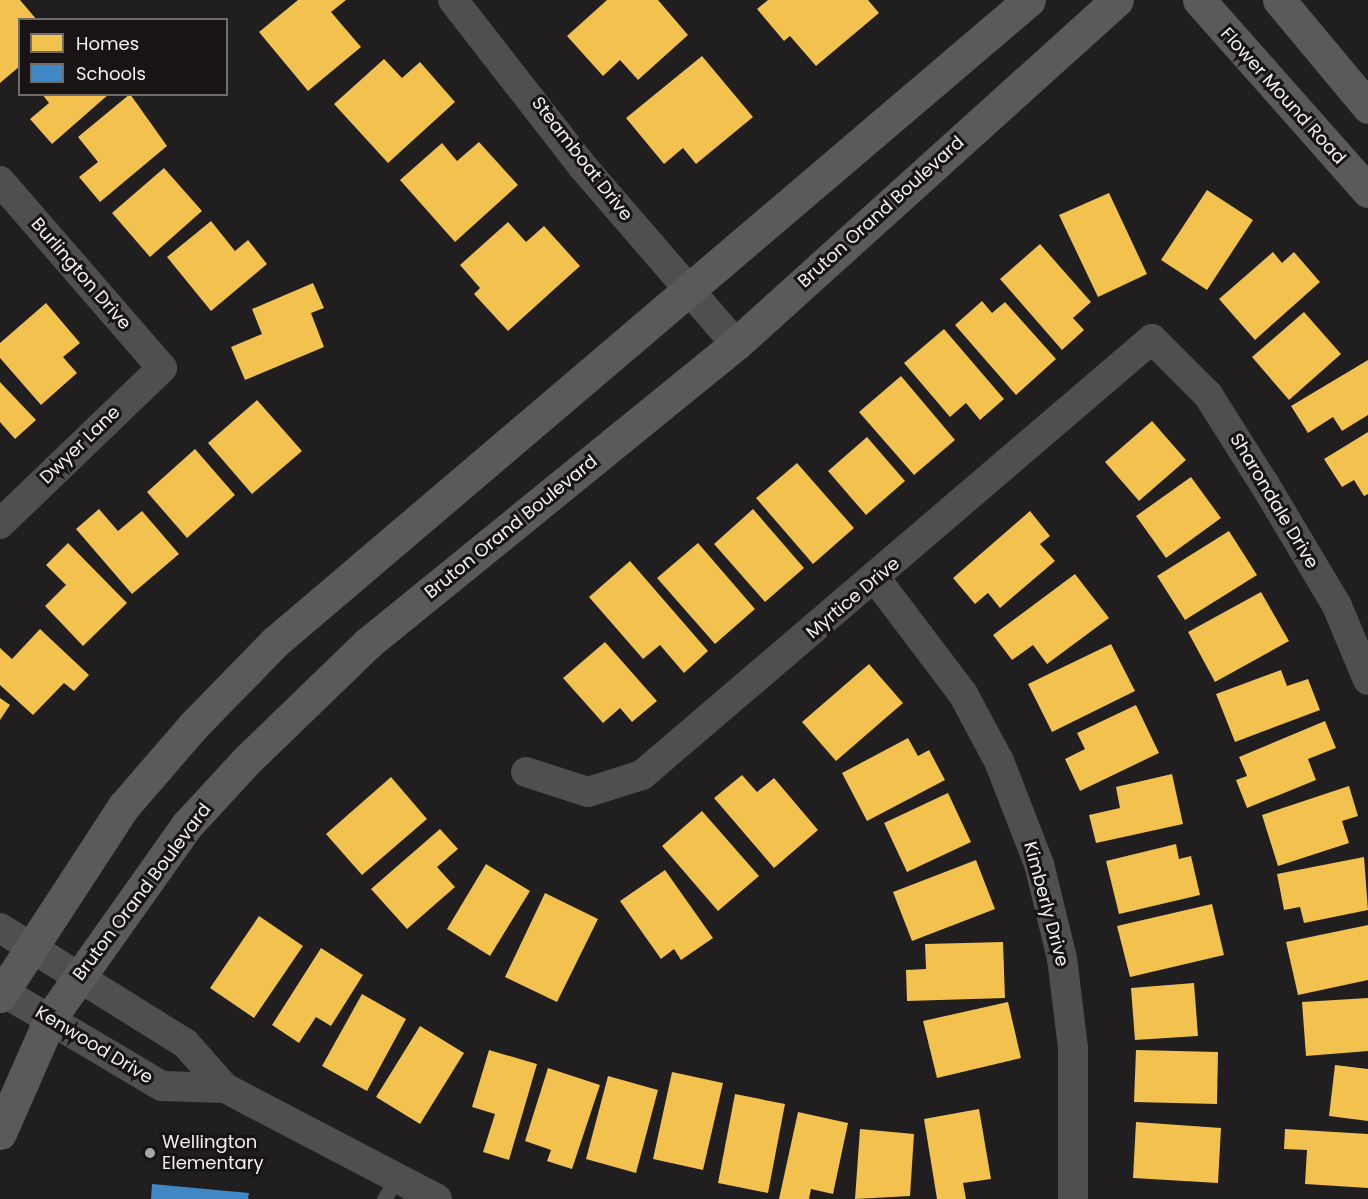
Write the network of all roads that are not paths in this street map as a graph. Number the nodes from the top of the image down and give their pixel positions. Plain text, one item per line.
1 (453, 0) edge
2 (1029, 0) edge
3 (1118, 0) edge
4 (1198, 0) edge
5 (1279, 0) edge
6 (1368, 106) edge
7 (0, 181) edge
8 (1368, 191) edge
9 (688, 289) junction
10 (1152, 339) joint
11 (736, 344) junction
12 (162, 368) joint
13 (0, 524) edge
14 (876, 579) junction
15 (1368, 680) edge
16 (526, 772) dead end
17 (0, 928) edge
18 (31, 944) junction
19 (79, 975) junction
20 (1, 992) edge
21 (51, 1017) junction
22 (225, 1088) junction
23 (0, 1133) edge
24 (389, 1190) edge
25 (437, 1199) edge
26 (1073, 1199) edge

1 - 9 street, Steamboat Drive
2 - 9 main road
3 - 11 main road, Bruton Orand Boulevard
4 - 8 main road, Flower Mound Road
5 - 6 main road
7 - 12 street, Burlington Drive
9 - 11 street, Steamboat Drive
9 - 18 main road
10 - 14 street, Myrtice Drive
10 - 15 street, Sharondale Drive
11 - 19 main road, Bruton Orand Boulevard
12 - 13 street, Dwyer Lane
14 - 16 street, Myrtice Drive
14 - 26 street, Kimberly Drive
17 - 18 street, Kenwood Drive
18 - 19 street, Kenwood Drive
18 - 20 main road
19 - 21 main road, Bruton Orand Boulevard
19 - 22 street, Kenwood Drive
20 - 21 street, Kenwood Drive
21 - 22 street, Kenwood Drive
21 - 23 main road, Bruton Orand Boulevard
22 - 24 street, Kenwood Drive
24 - 25 street, Kenwood Drive

